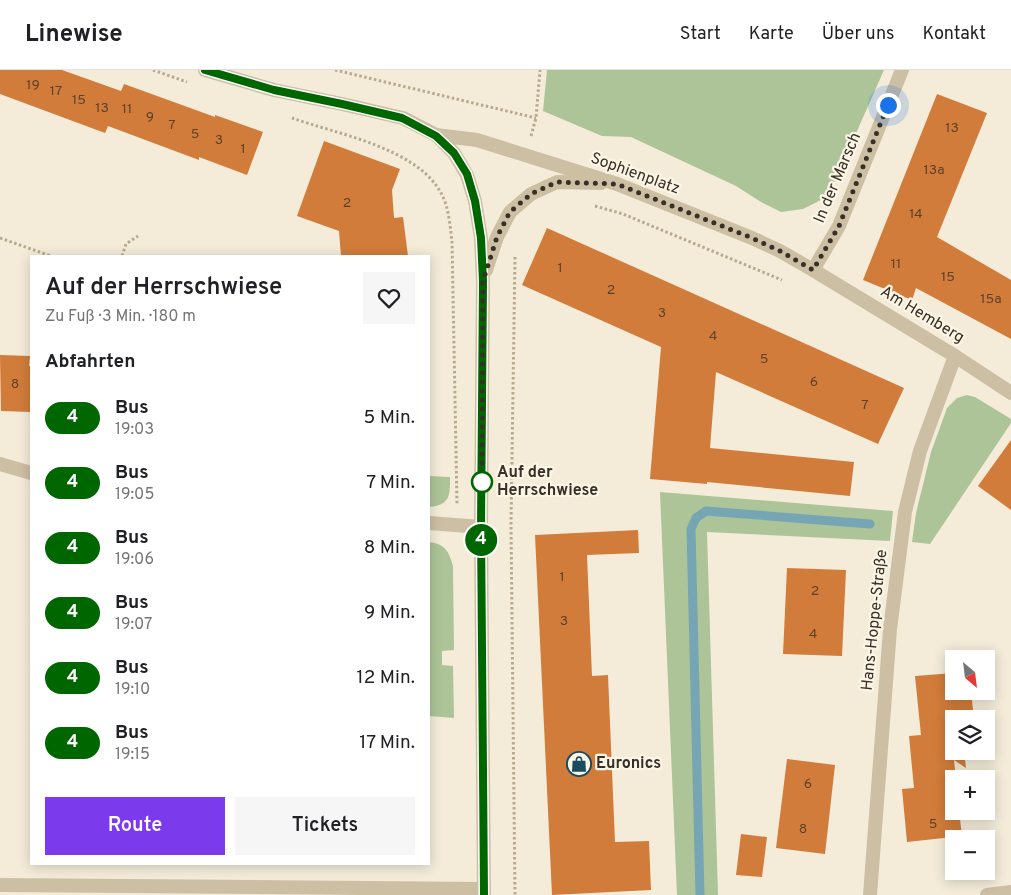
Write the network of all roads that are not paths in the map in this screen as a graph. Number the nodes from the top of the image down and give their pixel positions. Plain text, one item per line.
1 (205, 70) edge
2 (902, 70) edge
3 (436, 136) junction
4 (617, 184) junction
5 (813, 270) junction
6 (483, 281) junction
7 (955, 356) junction
8 (1011, 393) edge
9 (0, 464) edge
10 (30, 473) edge
11 (430, 523) edge
12 (481, 527) junction
13 (0, 885) edge
14 (484, 892) edge
15 (1011, 892) edge
16 (870, 895) edge
17 (987, 895) edge

1 - 3 street
2 - 5 street, In der Marsch
3 - 4 street, Sophienplatz
3 - 6 street
4 - 5 street, Sophienplatz
4 - 6 street
5 - 7 street, Am Hemberg
6 - 12 street
7 - 8 street, Am Hemberg
7 - 16 street, Hans-Hoppe-Straße
9 - 10 street
11 - 12 street
12 - 14 street
13 - 14 street
15 - 17 street

